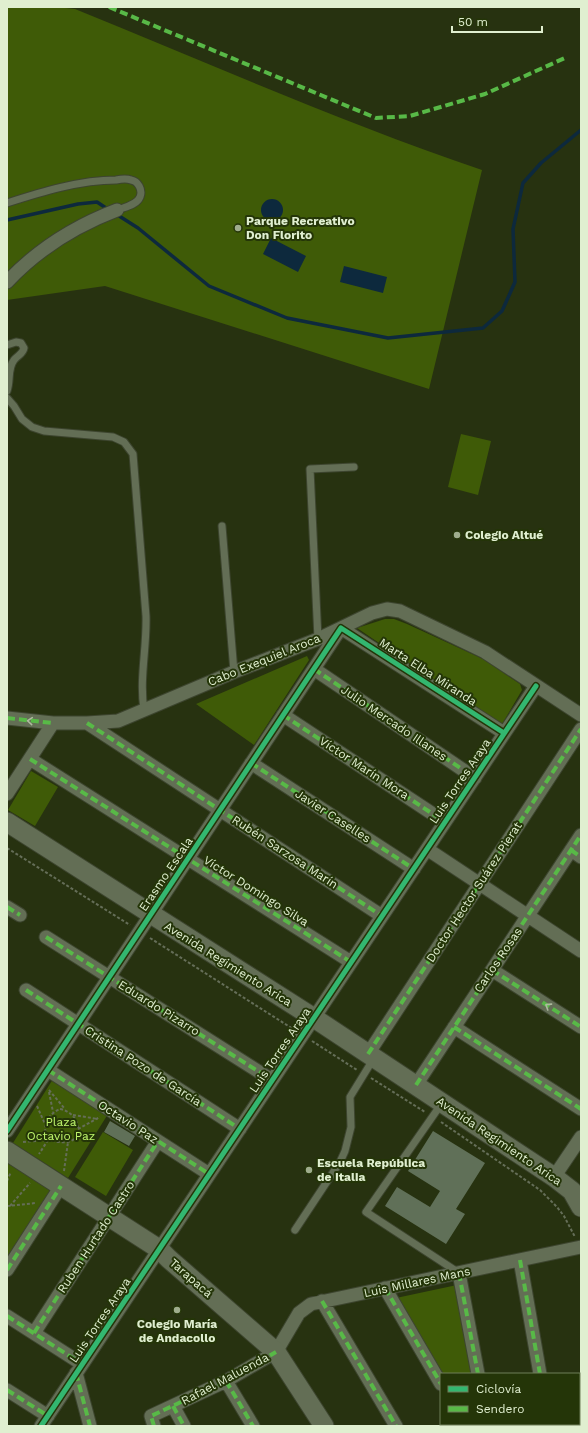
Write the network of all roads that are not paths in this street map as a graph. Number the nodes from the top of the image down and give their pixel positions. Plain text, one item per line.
1 (7, 203) edge
2 (112, 212) joint
3 (7, 282) edge
4 (7, 345) edge
5 (7, 391) edge
6 (7, 398) edge
7 (354, 467) dead end
8 (222, 526) dead end
9 (341, 628) junction
10 (318, 639) junction
11 (314, 669) junction
12 (234, 672) junction
13 (536, 686) junction
14 (144, 710) junction
15 (283, 715) junction
16 (581, 715) edge
17 (7, 718) edge
18 (53, 723) junction
19 (87, 723) junction
20 (581, 730) edge
21 (504, 734) junction
22 (30, 759) junction
23 (251, 763) junction
24 (475, 778) junction
25 (7, 794) edge
26 (220, 810) junction
27 (7, 822) edge
28 (445, 822) junction
29 (581, 835) edge
30 (427, 849) junction
31 (576, 854) edge
32 (188, 859) junction
33 (414, 869) junction
34 (480, 884) junction
35 (7, 907) edge
36 (151, 914) junction
37 (20, 915) dead end
38 (382, 916) junction
39 (528, 916) junction
40 (46, 937) dead end
41 (581, 951) edge
42 (351, 962) junction
43 (492, 970) junction
44 (109, 977) junction
45 (26, 990) dead end
46 (314, 1018) junction
47 (78, 1024) junction
48 (581, 1027) edge
49 (454, 1028) junction
50 (371, 1056) junction
51 (48, 1070) junction
52 (272, 1080) junction
53 (416, 1085) junction
54 (437, 1110) junction
55 (581, 1110) edge
56 (240, 1128) junction
57 (7, 1131) edge
58 (581, 1137) edge
59 (158, 1141) junction
60 (14, 1147) edge
61 (209, 1174) junction
62 (554, 1177) junction
63 (56, 1194) junction
64 (581, 1207) edge
65 (109, 1216) junction
66 (295, 1230) dead end
67 (580, 1248) edge
68 (159, 1249) junction
69 (520, 1260) junction
70 (7, 1270) edge
71 (459, 1273) junction
72 (385, 1288) junction
73 (322, 1301) junction
74 (7, 1316) edge
75 (34, 1333) junction
76 (276, 1352) junction
77 (79, 1368) junction
78 (478, 1373) edge
79 (540, 1373) edge
80 (226, 1381) junction
81 (440, 1382) edge
82 (7, 1390) edge
83 (173, 1406) junction
84 (44, 1421) edge
85 (90, 1426) edge
86 (154, 1426) edge
87 (184, 1426) edge
88 (253, 1426) edge
89 (324, 1426) edge
90 (396, 1426) edge

1 - 2 lane
2 - 3 street
4 - 5 lane
6 - 14 lane
7 - 10 lane
8 - 12 lane
9 - 10 street, Cabo Exequiel Aroca
9 - 11 street, Erasmo Escala
9 - 13 street, Cabo Exequiel Aroca
9 - 21 street, Marta Elba Miranda
10 - 12 street, Cabo Exequiel Aroca
11 - 15 street, Erasmo Escala
11 - 24 street, Julio Mercado Illanes
12 - 14 street, Cabo Exequiel Aroca
13 - 16 street, Cabo Exequiel Aroca
13 - 21 street, Luis Torres Araya
14 - 19 street, Cabo Exequiel Aroca
15 - 23 street, Erasmo Escala
15 - 28 street, Víctor Marín Mora
18 -> 17 street, Cabo Exequiel Aroca
18 - 19 street, Cabo Exequiel Aroca
18 - 22 street
19 - 26 street, Rubén Sarzosa Marín
20 - 34 street, Doctor Hector Suárez Pierat
21 - 24 street, Luis Torres Araya
22 - 25 street
22 - 32 street, Víctor Domingo Silva
23 - 26 street, Erasmo Escala
23 - 33 street, Javier Caselles
24 - 28 street, Luis Torres Araya
26 - 32 street, Erasmo Escala
26 - 38 street, Rubén Sarzosa Marín
27 - 36 street, Avenida Regimiento Arica
28 - 30 street, Luis Torres Araya
29 - 31 street, Carlos Rosas
30 - 33 street, Luis Torres Araya
30 - 34 street
31 - 39 street, Carlos Rosas
32 - 36 street, Erasmo Escala
32 - 42 street, Víctor Domingo Silva
33 - 38 street, Luis Torres Araya
34 - 39 street
34 - 50 street, Doctor Hector Suárez Pierat
35 - 37 street
36 - 44 street, Erasmo Escala
36 - 46 street, Avenida Regimiento Arica
38 - 42 street, Luis Torres Araya
39 - 41 street
39 - 43 street, Carlos Rosas
40 - 44 street, Eduardo Pizarro
42 - 46 street, Luis Torres Araya
48 -> 43 street
43 - 49 street, Carlos Rosas
44 - 47 street, Erasmo Escala
44 - 52 street, Eduardo Pizarro
45 - 47 street, Cristina Pozo de García
46 - 50 street, Avenida Regimiento Arica
46 - 52 street, Luis Torres Araya
47 - 51 street, Erasmo Escala
47 - 56 street, Cristina Pozo de García
49 - 53 street, Carlos Rosas
49 - 55 street
50 - 53 street, Avenida Regimiento Arica
50 - 66 lane
51 - 57 street, Erasmo Escala
51 - 59 street, Octavio Paz
52 - 56 street, Luis Torres Araya
53 - 54 street, Avenida Regimiento Arica
54 - 62 street, Avenida Regimiento Arica
54 - 71 lane
56 - 61 street, Luis Torres Araya
58 - 62 street
59 - 61 street, Octavio Paz
59 - 65 street, Ruben Hurtado Castro
60 - 63 street, Tarapacá
61 - 68 street, Luis Torres Araya
62 - 64 street, Avenida Regimiento Arica
63 - 65 street, Tarapacá
63 - 70 street
65 - 68 street, Tarapacá
65 - 75 street, Ruben Hurtado Castro
67 - 69 street, Luis Millares Mans
68 - 76 street, Tarapacá
68 - 77 street, Luis Torres Araya
69 - 71 street, Luis Millares Mans
69 - 79 street
71 - 72 street, Luis Millares Mans
71 - 78 street
72 - 73 street, Luis Millares Mans
72 - 81 street
73 - 76 street, Luis Millares Mans
73 - 90 street
74 - 75 street
75 - 77 street
76 - 80 street, Rafael Maluenda
76 - 89 street, Tarapacá
77 - 84 street, Luis Torres Araya
77 - 85 street
80 - 83 street, Rafael Maluenda
80 - 88 street
82 - 84 street
83 - 86 street, Rafael Maluenda
83 - 87 street

